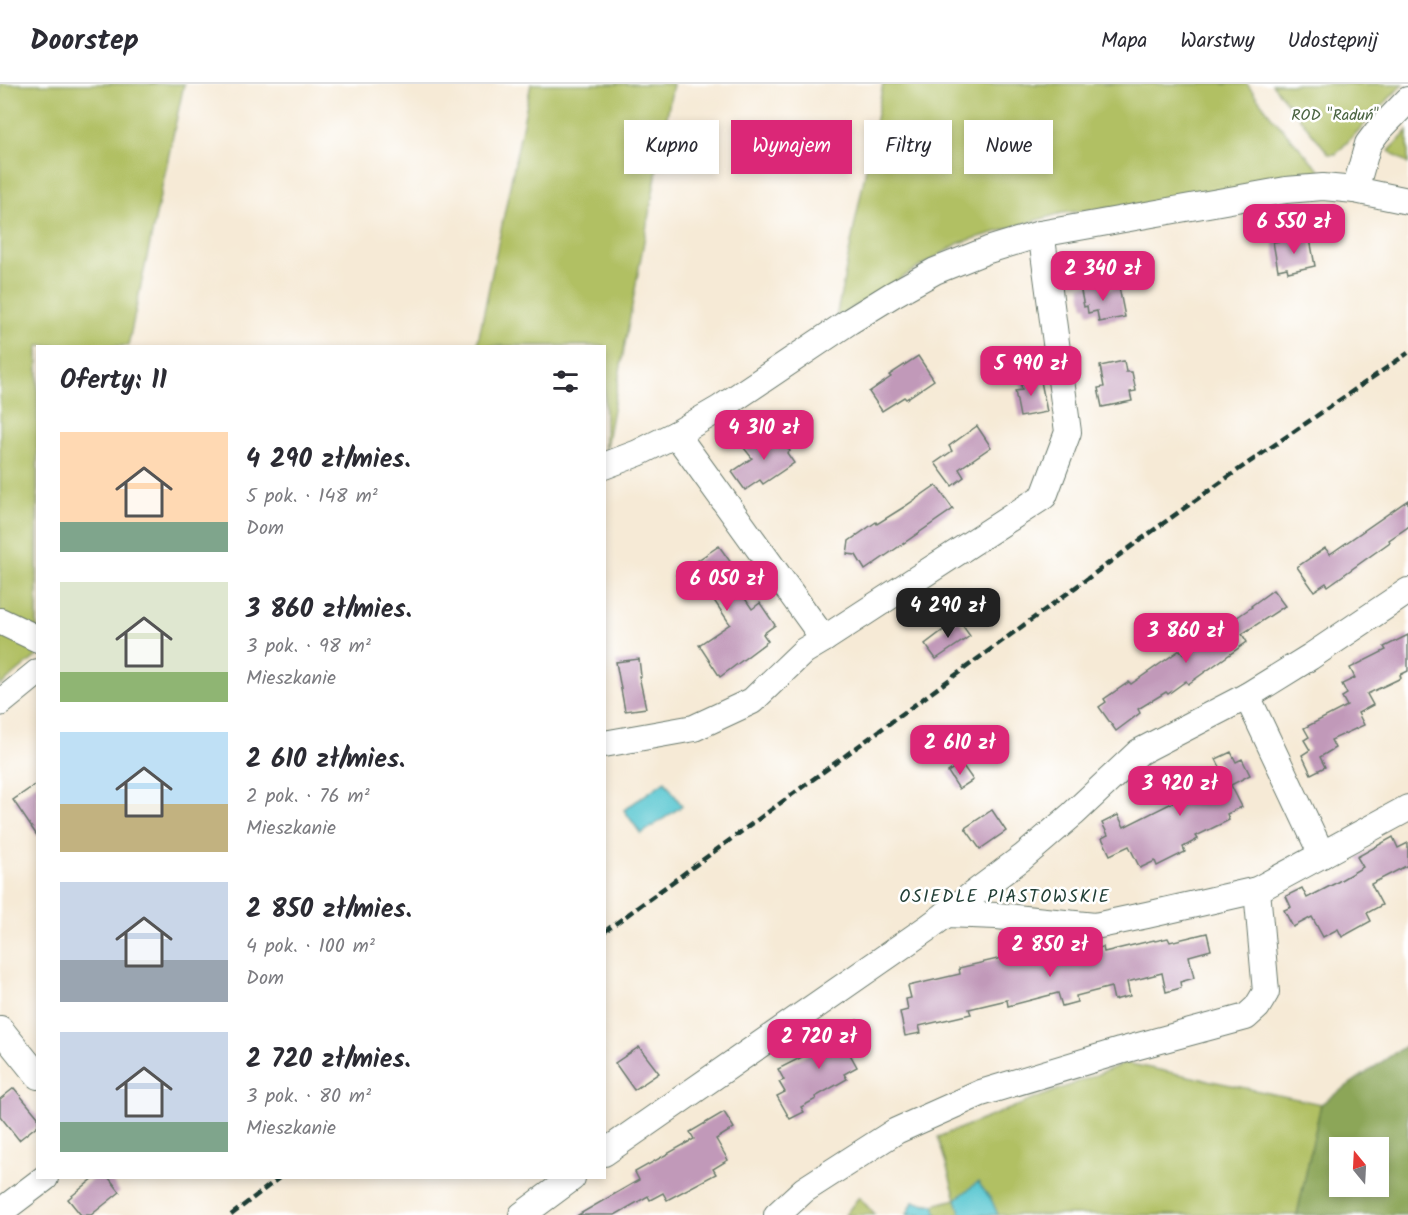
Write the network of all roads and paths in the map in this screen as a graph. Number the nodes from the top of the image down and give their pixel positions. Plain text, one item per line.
1 (1408, 100) edge
2 (1355, 190) junction
3 (1408, 201) edge
4 (1040, 234) junction
5 (676, 434) junction
6 (606, 465) edge
7 (1408, 591) edge
8 (0, 621) edge
9 (36, 638) edge
10 (824, 639) junction
11 (36, 674) edge
12 (1247, 696) junction
13 (0, 703) edge
14 (606, 744) edge
15 (1408, 808) edge
16 (1322, 855) junction
17 (1257, 890) junction
18 (946, 914) junction
19 (0, 1029) edge
20 (36, 1074) edge
21 (606, 1153) edge
22 (44, 1179) edge
23 (571, 1179) edge
24 (0, 1212) edge
25 (522, 1215) edge
26 (777, 1215) edge

1 - 2 street
2 - 3 street
2 - 4 street
4 - 5 street
4 - 10 street
5 - 6 street
5 - 10 street
7 - 12 street
8 - 9 street
10 - 14 street
11 - 13 street
12 - 16 street
12 - 18 street
15 - 16 street
16 - 17 street
17 - 18 street
17 - 26 street
18 - 21 street
19 - 20 street
22 - 24 street
23 - 25 street

